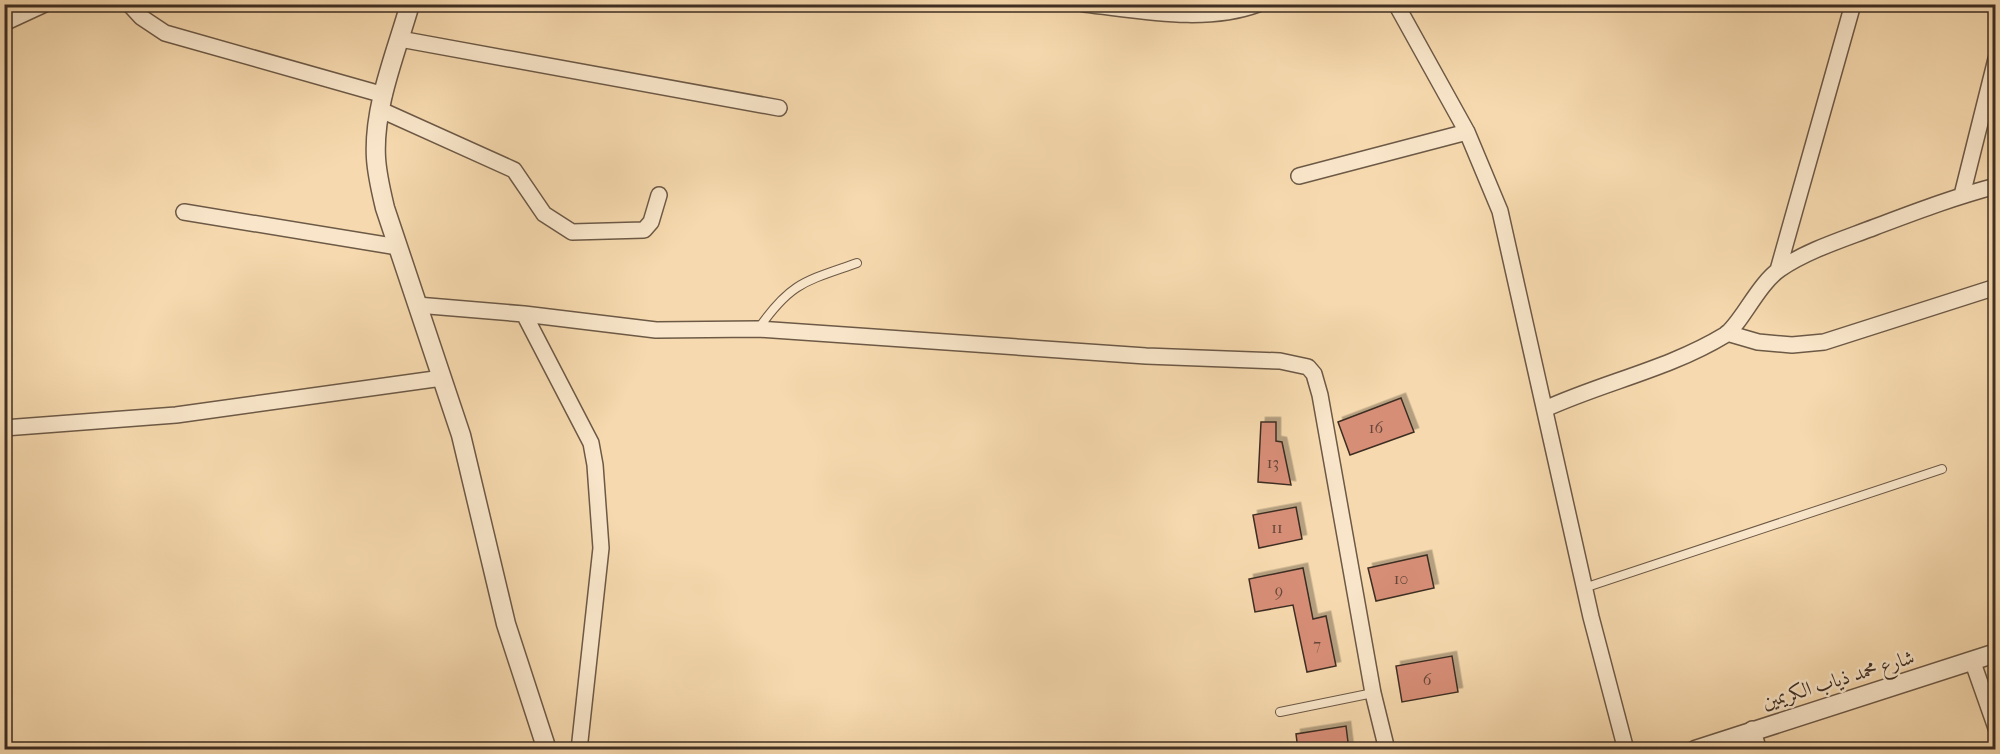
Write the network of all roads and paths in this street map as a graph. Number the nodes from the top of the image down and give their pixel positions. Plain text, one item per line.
1 (45, 4) edge
2 (129, 4) edge
3 (410, 4) edge
4 (1084, 4) edge
5 (1258, 4) edge
6 (1396, 4) edge
7 (1852, 4) edge
8 (4, 23) edge
9 (400, 39) junction
10 (1995, 59) edge
11 (382, 103) junction
12 (779, 108) dead end
13 (1467, 132) junction
14 (1299, 176) dead end
15 (1995, 186) edge
16 (659, 195) dead end
17 (1962, 195) junction
18 (184, 212) dead end
19 (398, 247) junction
20 (856, 263) dead end
21 (1778, 270) junction
22 (1995, 287) edge
23 (417, 305) junction
24 (524, 314) junction
25 (758, 329) junction
26 (1727, 333) junction
27 (442, 378) junction
28 (1545, 409) junction
29 (4, 428) edge
30 (1942, 469) dead end
31 (1584, 588) junction
32 (1995, 653) edge
33 (1972, 660) junction
34 (1373, 693) junction
35 (1280, 712) dead end
36 (1995, 728) edge
37 (1752, 729) junction
38 (547, 750) edge
39 (579, 750) edge
40 (1387, 750) edge
41 (1626, 750) edge
42 (1695, 750) edge
43 (1759, 750) edge

1 - 8 street
2 - 11 street
3 - 9 street
4 - 5 street
6 - 13 street
7 - 21 street
9 - 11 street
9 - 12 street
10 - 17 street
11 - 16 street
11 - 19 street
13 - 14 street
13 - 28 street
15 - 17 street
17 - 21 street
18 - 19 street
19 - 23 street
20 - 25 lane
21 - 26 street
22 - 26 street
23 - 24 street
23 - 27 street
24 - 25 street
24 - 39 street
25 - 34 street
26 - 28 street
27 - 29 street
27 - 38 street
28 - 31 street
30 - 31 lane
31 - 41 street
32 - 33 street, شارع محمد ذياب الكريمين
33 - 36 street
33 - 37 street, شارع محمد ذياب الكريمين
34 - 35 lane
34 - 40 street
37 - 42 street, شارع محمد ذياب الكريمين
37 - 43 street

